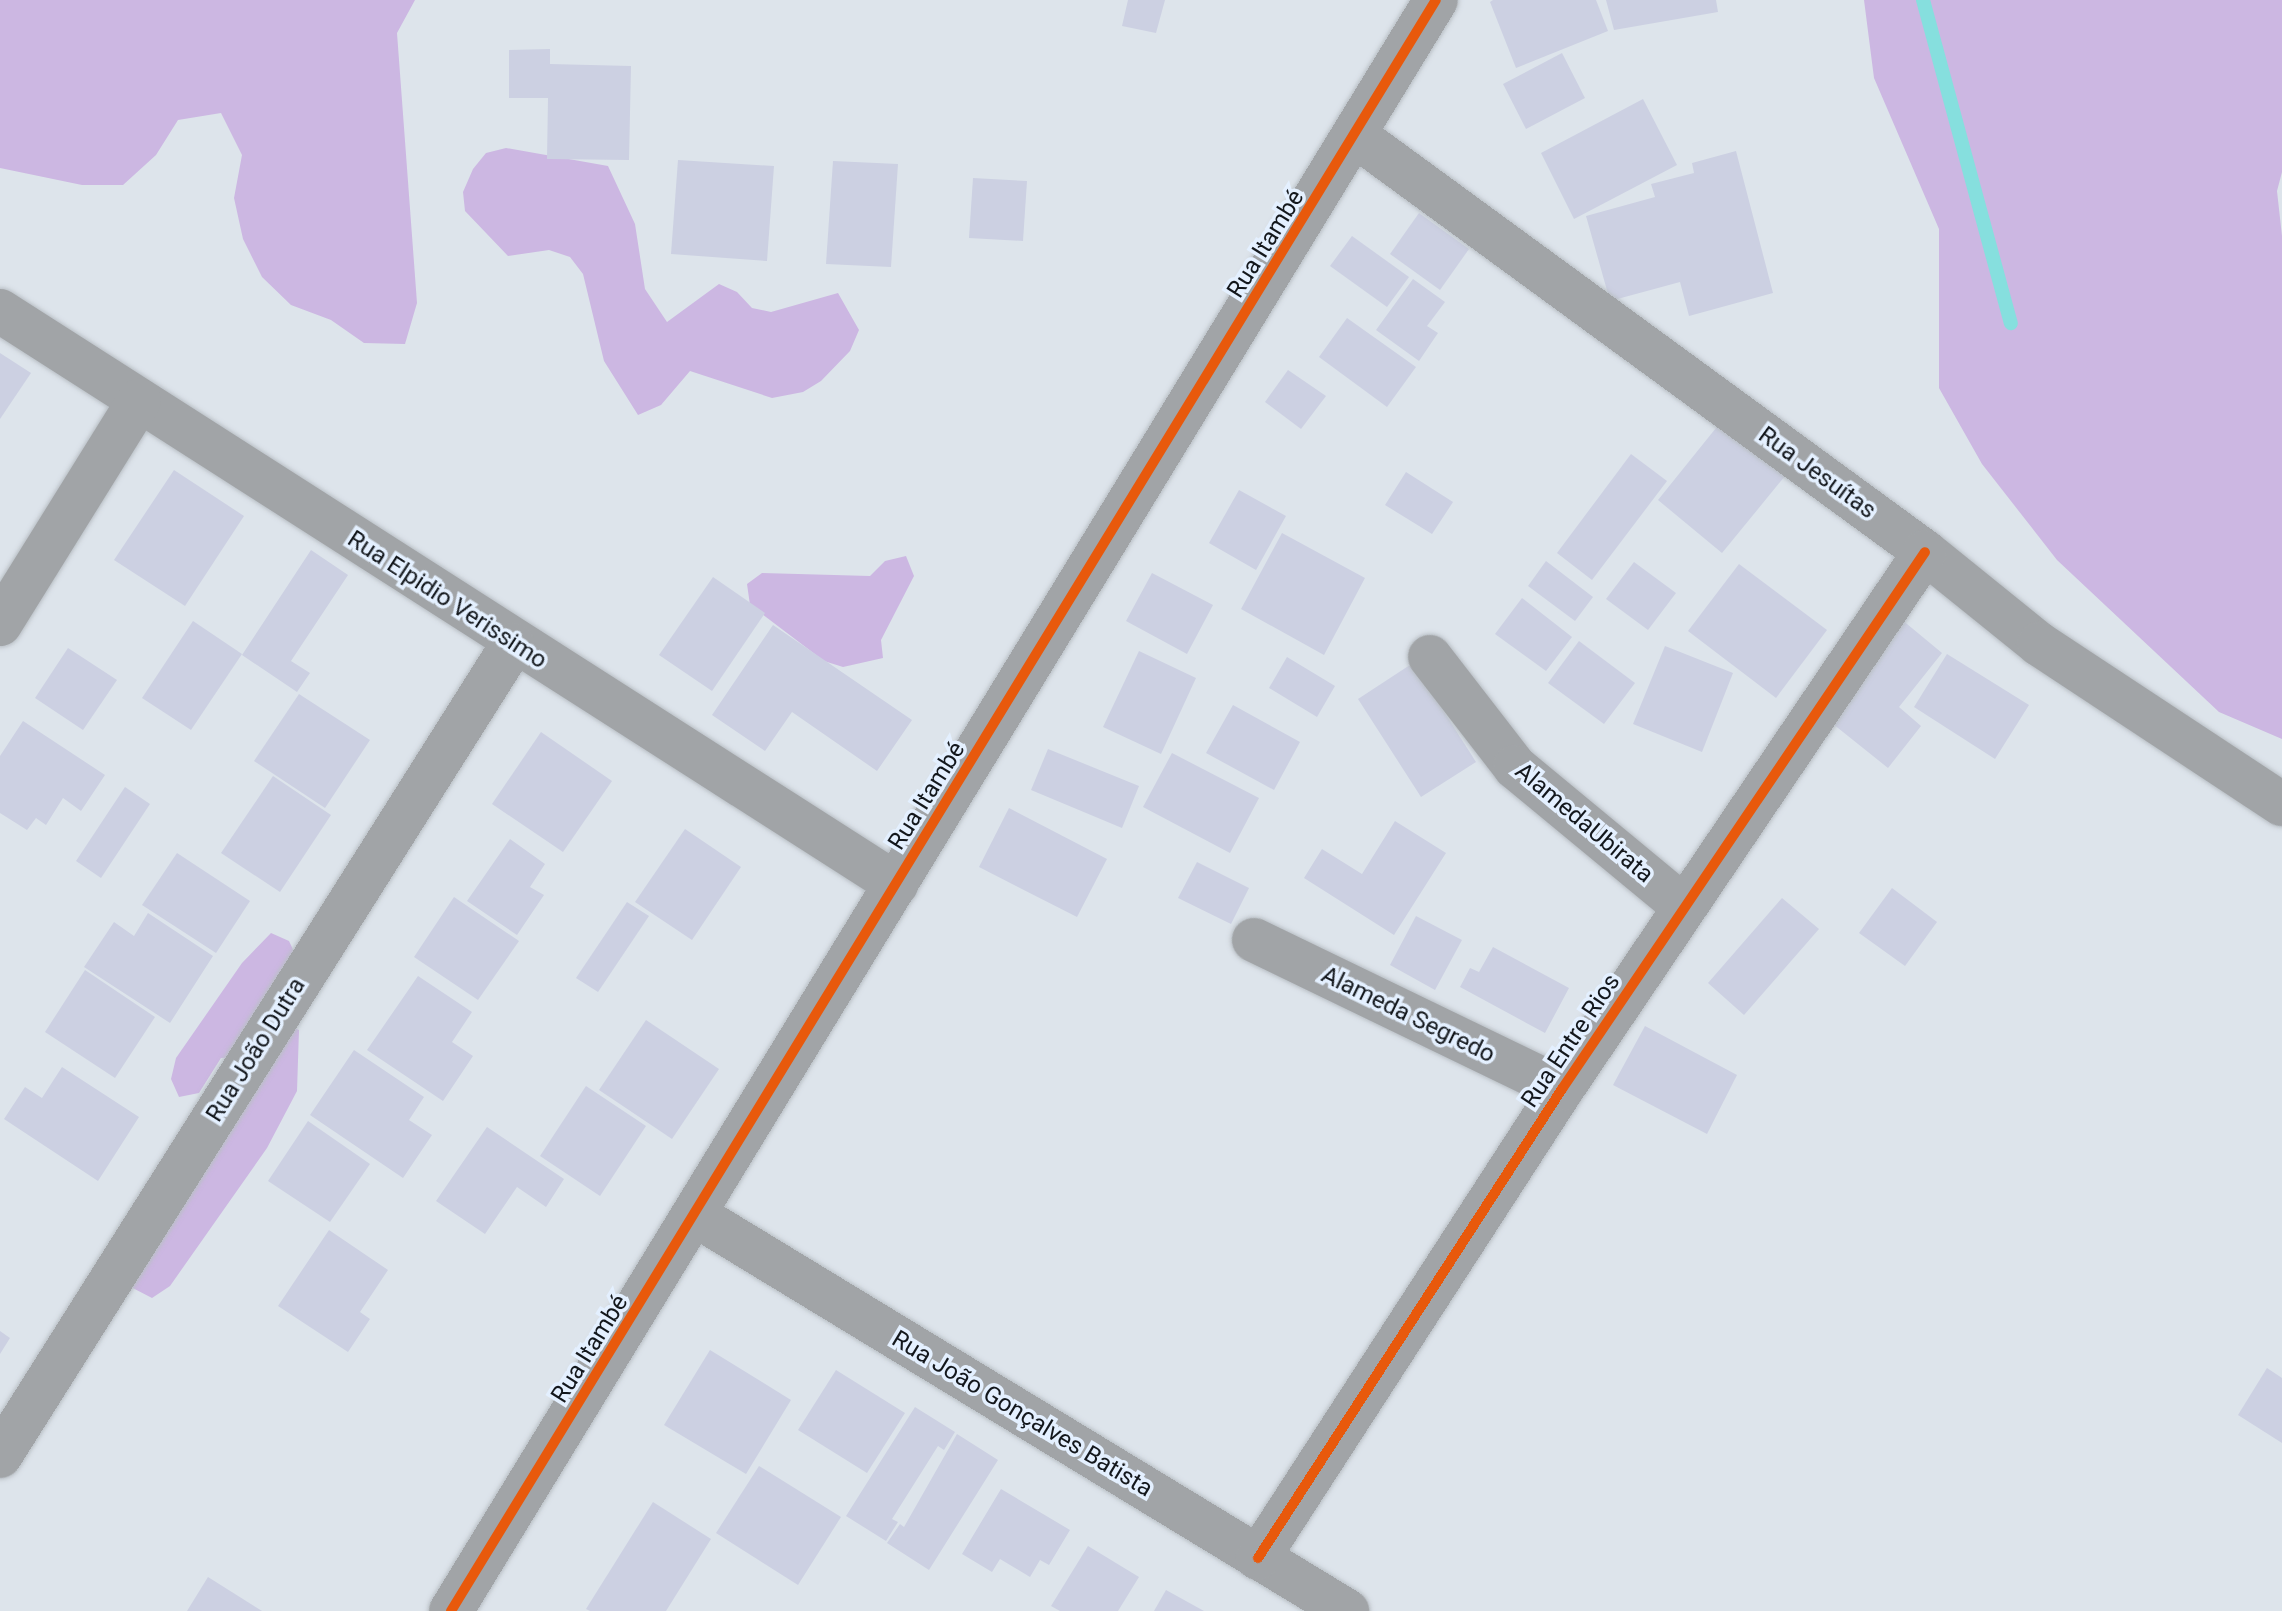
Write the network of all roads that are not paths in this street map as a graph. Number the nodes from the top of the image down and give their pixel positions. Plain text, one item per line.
1 (1436, 0) edge
2 (1356, 136) junction
3 (0, 311) edge
4 (139, 401) junction
5 (1925, 552) junction
6 (0, 624) edge
7 (513, 644) junction
8 (1430, 657) dead end
9 (2282, 804) edge
10 (896, 884) junction
11 (1684, 907) junction
12 (1254, 940) dead end
13 (1562, 1089) junction
14 (697, 1216) junction
15 (0, 1456) edge
16 (1258, 1558) junction
17 (451, 1611) edge
18 (1347, 1611) edge

1 - 2 street, Rua Itambé
2 - 5 street, Rua Jesuítas
2 - 10 street, Rua Itambé
3 - 4 street, Rua Elpidio Verissimo
4 - 6 street
4 - 7 street, Rua Elpidio Verissimo
5 - 9 street, Rua Jesuítas
5 - 11 street, Rua Entre Rios
7 - 10 street, Rua Elpidio Verissimo
7 - 15 street, Rua João Dutra
8 - 11 street, AlamedaUbirata
10 - 14 street, Rua Itambé
11 - 13 street, Rua Entre Rios
12 - 13 street, Alameda Segredo
13 - 16 street, Rua Entre Rios
14 - 16 street, Rua João Gonçalves Batista
14 - 17 street, Rua Itambé
16 - 18 street, Rua João Gonçalves Batista

